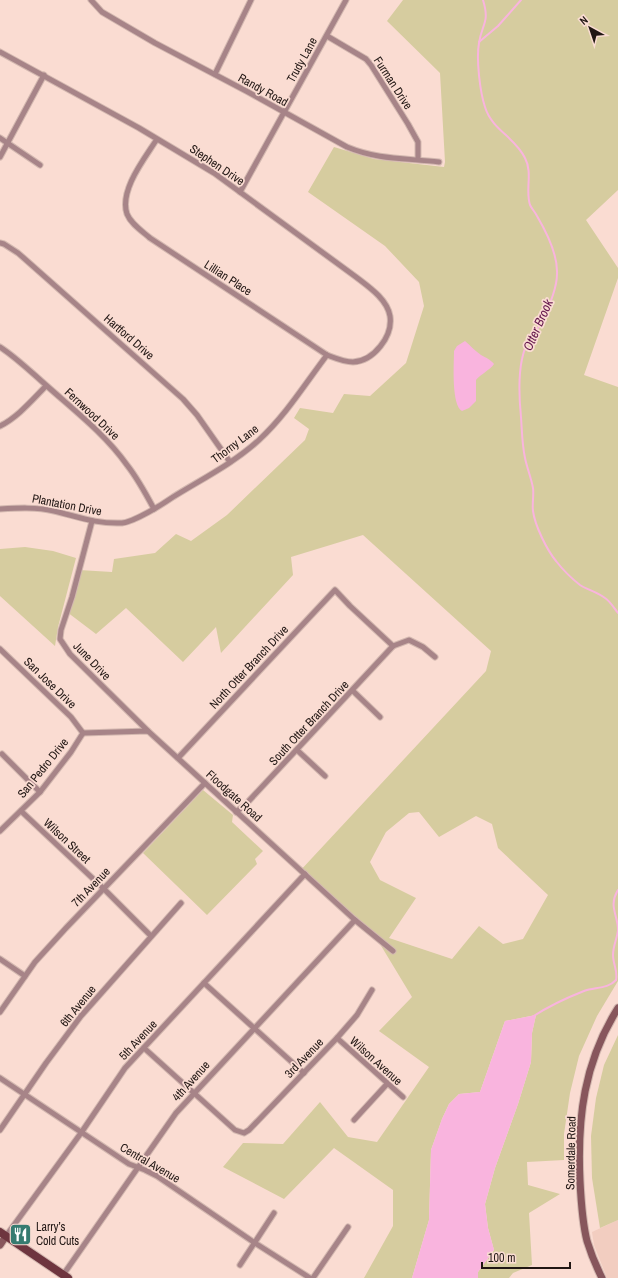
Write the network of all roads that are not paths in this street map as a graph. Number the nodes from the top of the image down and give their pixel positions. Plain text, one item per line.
1 (91, 0) edge
2 (251, 0) edge
3 (346, 0) edge
4 (327, 36) junction
5 (0, 52) edge
6 (215, 74) junction
7 (44, 75) junction
8 (284, 112) junction
9 (0, 138) edge
10 (157, 138) junction
11 (8, 143) junction
12 (0, 157) edge
13 (418, 160) junction
14 (439, 162) dead end
15 (40, 164) dead end
16 (240, 192) junction
17 (0, 243) edge
18 (389, 329) joint
19 (0, 347) edge
20 (327, 355) junction
21 (46, 386) junction
22 (0, 426) edge
23 (230, 462) junction
24 (0, 509) edge
25 (154, 509) junction
26 (130, 520) joint
27 (92, 521) junction
28 (393, 646) junction
29 (0, 650) edge
30 (435, 657) dead end
31 (353, 691) junction
32 (380, 717) dead end
33 (148, 731) junction
34 (83, 733) junction
35 (297, 750) junction
36 (2, 754) dead end
37 (178, 758) junction
38 (325, 776) dead end
39 (205, 783) junction
40 (40, 792) junction
41 (21, 811) junction
42 (236, 812) junction
43 (0, 831) edge
44 (305, 874) junction
45 (104, 889) junction
46 (181, 903) dead end
47 (355, 920) junction
48 (151, 936) junction
49 (393, 952) dead end
50 (0, 959) edge
51 (25, 976) junction
52 (204, 983) junction
53 (372, 990) dead end
54 (618, 1008) edge
55 (0, 1012) edge
56 (254, 1028) junction
57 (337, 1038) junction
58 (144, 1048) junction
59 (304, 1073) junction
60 (0, 1078) edge
61 (387, 1084) junction
62 (193, 1093) junction
63 (24, 1094) junction
64 (403, 1097) dead end
65 (354, 1120) dead end
66 (0, 1130) edge
67 (81, 1133) junction
68 (137, 1167) junction
69 (274, 1213) dead end
70 (348, 1227) dead end
71 (3, 1234) edge
72 (255, 1243) junction
73 (0, 1245) edge
74 (240, 1265) dead end
75 (66, 1276) edge
76 (310, 1278) edge
77 (313, 1278) edge
78 (602, 1278) edge

1 - 6 street, Randy Road
2 - 6 street
3 - 4 street, Trudy Lane
4 - 8 street, Trudy Lane
4 - 13 street, Furman Drive
5 - 7 street, Stephen Drive
6 - 8 street, Randy Road
7 - 10 street, Stephen Drive
7 - 11 street
8 - 13 street, Randy Road
8 - 16 street, Trudy Lane
9 - 11 street
10 - 16 street, Stephen Drive
10 - 20 street, Lillian Place
11 - 12 street
11 - 15 street
13 - 14 street, Randy Road
16 - 18 street, Stephen Drive
17 - 23 street, Hartford Drive
18 - 20 street, Lillian Place
19 - 21 street, Fernwood Drive
20 - 23 street, Thorny Lane
21 - 22 street
21 - 25 street, Fernwood Drive
23 - 25 street, Thorny Lane
24 - 27 street, Plantation Drive
25 - 26 street, Thorny Lane
26 - 27 street, Plantation Drive
27 - 33 street, June Drive
28 - 30 street
28 - 31 street, South Otter Branch Drive
28 - 37 street, North Otter Branch Drive
29 - 34 street, San Jose Drive
31 - 32 street
31 - 35 street, South Otter Branch Drive
33 - 34 street
33 - 37 street, Floodgate Road
34 - 40 street, San Pedro Drive
35 - 38 street
35 - 42 street, South Otter Branch Drive
36 - 40 street
37 - 39 street, Floodgate Road
39 - 42 street, Floodgate Road
39 - 45 street, 7th Avenue
40 - 41 street, San Pedro Drive
41 - 43 street, San Pedro Drive
41 - 45 street, Wilson Street
42 - 44 street, Floodgate Road
44 - 47 street, Floodgate Road
44 - 52 street, 5th Avenue
45 - 48 street, Wilson Street
45 - 51 street, 7th Avenue
46 - 48 street, 6th Avenue
47 - 49 street, Floodgate Road
47 - 56 street, 4th Avenue
48 - 63 street, 6th Avenue
50 - 51 street
51 - 55 street, 7th Avenue
52 - 56 street
52 - 58 street, 5th Avenue
53 - 57 street, 3rd Avenue
54 - 78 main road, Somerdale Road
56 - 59 street
56 - 62 street, 4th Avenue
57 - 59 street, 3rd Avenue
57 - 61 street, Wilson Avenue
58 - 62 street
58 - 67 street, 5th Avenue
59 - 62 street, 3rd Avenue
60 - 63 street, Central Avenue
61 - 64 street, Wilson Avenue
61 - 65 street
62 - 68 street, 4th Avenue
63 - 66 street, 6th Avenue
63 - 67 street, Central Avenue
67 - 68 street, Central Avenue
67 - 71 street, 5th Avenue
68 - 72 street, Central Avenue
68 - 75 street, 4th Avenue
69 - 72 street
70 - 77 street
71 - 73 main road
71 - 75 main road
72 - 74 street
72 - 76 street, Central Avenue

